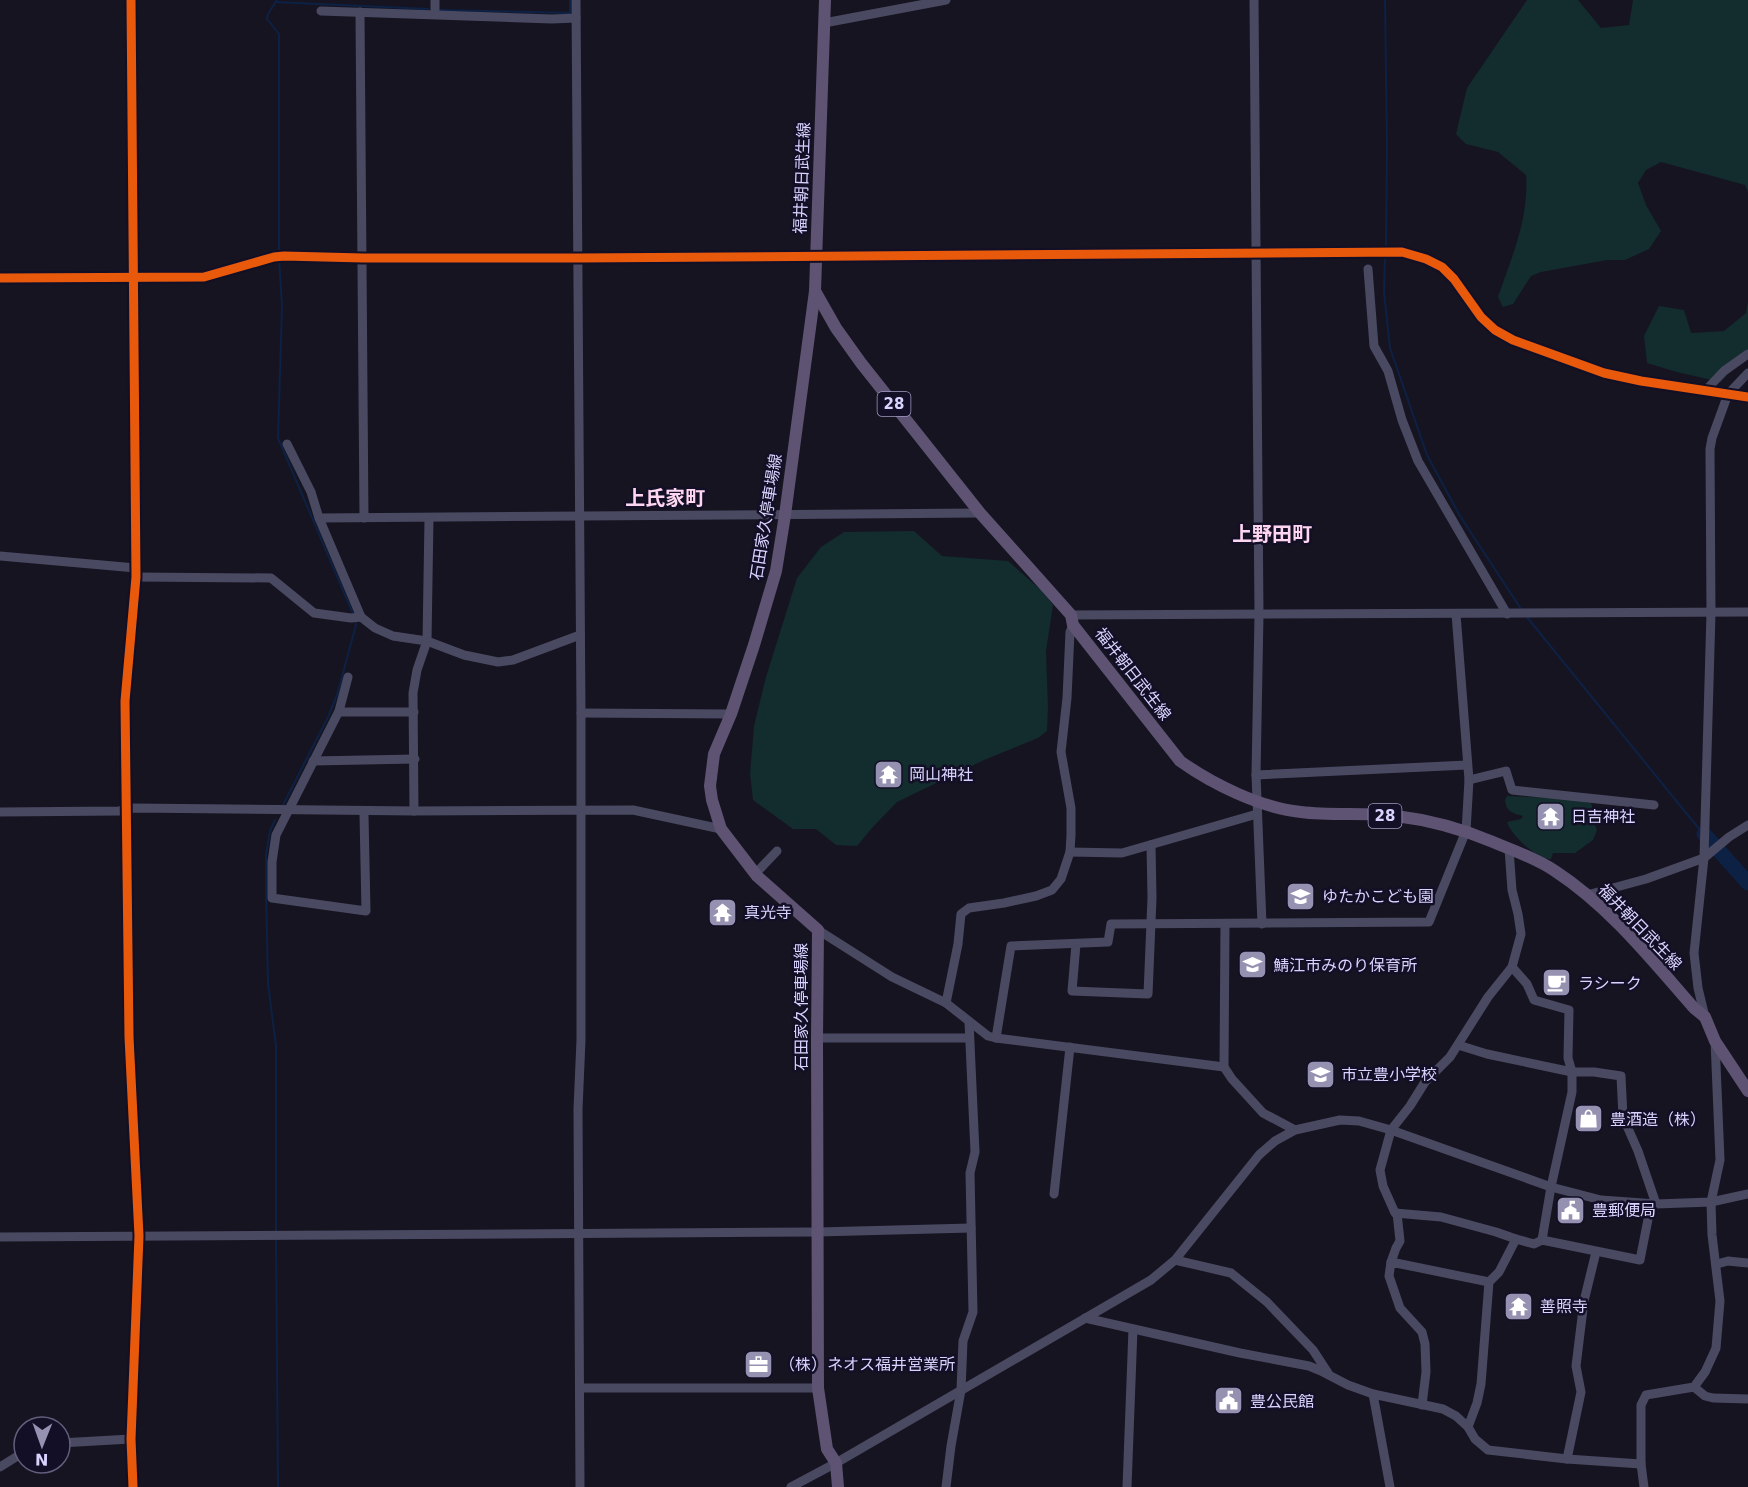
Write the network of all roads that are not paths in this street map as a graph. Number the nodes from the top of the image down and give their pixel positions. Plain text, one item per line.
1 (131, 0) edge
2 (435, 0) edge
3 (576, 0) edge
4 (825, 0) edge
5 (946, 0) edge
6 (1254, 0) edge
7 (321, 11) dead end
8 (360, 12) junction
9 (435, 14) junction
10 (576, 18) junction
11 (824, 24) junction
12 (1256, 253) junction
13 (815, 257) junction
14 (363, 258) junction
15 (578, 258) junction
16 (1368, 269) dead end
17 (133, 277) junction
18 (0, 278) edge
19 (815, 291) junction
20 (1748, 354) edge
21 (1748, 373) edge
22 (1705, 391) junction
23 (1728, 394) junction
24 (1748, 397) edge
25 (287, 444) dead end
26 (980, 513) junction
27 (785, 515) junction
28 (580, 516) junction
29 (319, 518) junction
30 (364, 518) junction
31 (429, 518) junction
32 (0, 556) edge
33 (136, 573) junction
34 (1748, 612) edge
35 (1711, 613) junction
36 (1455, 614) junction
37 (1512, 614) junction
38 (1258, 615) junction
39 (357, 617) junction
40 (1072, 620) junction
41 (580, 635) junction
42 (427, 641) junction
43 (348, 677) dead end
44 (339, 712) junction
45 (414, 712) junction
46 (581, 713) junction
47 (731, 714) junction
48 (415, 759) junction
49 (313, 761) junction
50 (1467, 765) junction
51 (1256, 775) junction
52 (1469, 780) junction
53 (1257, 801) junction
54 (1653, 805) dead end
55 (126, 809) junction
56 (288, 810) junction
57 (581, 810) junction
58 (0, 812) edge
59 (414, 812) junction
60 (1257, 814) junction
61 (364, 815) dead end
62 (1748, 825) edge
63 (721, 829) junction
64 (1466, 831) junction
65 (1151, 845) junction
66 (1509, 849) junction
67 (777, 851) dead end
68 (1070, 852) junction
69 (1704, 858) junction
70 (755, 874) junction
71 (1587, 895) junction
72 (1151, 924) junction
73 (1225, 924) junction
74 (1262, 924) junction
75 (818, 930) junction
76 (1076, 944) junction
77 (1512, 967) junction
78 (946, 1003) junction
79 (1705, 1017) junction
80 (969, 1022) junction
81 (817, 1038) junction
82 (969, 1038) junction
83 (996, 1038) junction
84 (1715, 1041) junction
85 (1458, 1045) junction
86 (1071, 1047) junction
87 (1224, 1067) junction
88 (1572, 1072) junction
89 (1748, 1091) edge
90 (1295, 1130) junction
91 (1391, 1130) junction
92 (1551, 1187) junction
93 (1054, 1194) dead end
94 (1748, 1194) edge
95 (1711, 1202) junction
96 (1653, 1204) junction
97 (1397, 1214) junction
98 (971, 1228) junction
99 (818, 1232) junction
100 (579, 1233) junction
101 (139, 1236) junction
102 (0, 1237) edge
103 (1516, 1239) junction
104 (1542, 1240) junction
105 (1596, 1252) junction
106 (1175, 1260) junction
107 (1391, 1262) junction
108 (1748, 1263) edge
109 (1717, 1264) junction
110 (1490, 1282) junction
111 (1084, 1318) junction
112 (1133, 1329) junction
113 (1329, 1375) junction
114 (1694, 1387) junction
115 (580, 1388) junction
116 (818, 1388) junction
117 (961, 1390) junction
118 (1373, 1394) junction
119 (1748, 1399) edge
120 (1422, 1405) junction
121 (1468, 1427) junction
122 (131, 1439) junction
123 (72, 1442) edge
124 (1567, 1459) junction
125 (836, 1462) junction
126 (1641, 1464) junction
127 (133, 1487) edge
128 (580, 1487) edge
129 (791, 1487) edge
130 (838, 1487) edge
131 (946, 1487) edge
132 (1127, 1487) edge
133 (1390, 1487) edge
134 (1644, 1487) edge

1 - 17 street
2 - 9 street
3 - 10 street
4 - 11 main road, 福井朝日武生線 / 28
5 - 11 street
6 - 12 street
7 - 8 street
8 - 9 street
8 - 14 street
9 - 10 street
10 - 15 street
11 - 13 main road, 福井朝日武生線 / 28
12 - 13 street
12 - 22 street
12 - 38 street
13 - 15 street
13 - 19 main road, 福井朝日武生線 / 28
14 - 15 street
14 - 17 street
14 - 30 street
15 - 28 street
16 - 37 street
17 - 18 street
17 - 33 street
19 - 26 main road, 福井朝日武生線 / 28
19 - 27 main road, 石田家久停車場線
20 - 22 street
21 - 23 street
22 - 23 street
23 - 24 street
23 - 35 street
25 - 29 street
26 - 27 street
26 - 40 main road, 福井朝日武生線 / 28
27 - 28 street
27 - 47 main road, 石田家久停車場線
28 - 31 street
28 - 41 street
29 - 30 street
29 - 39 street
30 - 31 street
31 - 42 street
32 - 33 street
33 - 39 street
33 - 55 street
34 - 35 street
35 - 37 street
35 - 69 street
36 - 37 street
36 - 38 street
36 - 50 street
38 - 40 street
38 - 51 street
39 - 42 street
40 - 53 main road, 福井朝日武生線 / 28
40 - 68 street
41 - 42 street
41 - 46 street
42 - 45 street
43 - 44 street
44 - 45 street
44 - 49 street
45 - 48 street
46 - 47 street
46 - 57 street
47 - 63 main road, 石田家久停車場線
48 - 49 street
48 - 59 street
49 - 56 street
50 - 51 street
50 - 52 street
51 - 53 street
52 - 54 street
52 - 64 street
53 - 60 street
53 - 64 main road, 福井朝日武生線 / 28
55 - 56 street
55 - 58 street
55 - 101 street
56 - 59 street
56 - 61 street
57 - 59 street
57 - 63 street
57 - 100 street
60 - 65 street
60 - 74 street
62 - 69 street
63 - 70 main road, 石田家久停車場線
64 - 66 main road, 福井朝日武生線 / 28
64 - 74 street
65 - 68 street
65 - 72 street
66 - 71 main road, 福井朝日武生線 / 28
66 - 77 street
67 - 70 street
68 - 78 street
69 - 71 street
69 - 79 street
70 - 75 main road, 石田家久停車場線
71 - 79 main road, 福井朝日武生線 / 28
72 - 73 street
72 - 76 street
72 - 76 street
73 - 74 street
73 - 87 street
75 - 78 street
75 - 81 main road, 石田家久停車場線
76 - 83 street
77 - 85 street
77 - 88 street
78 - 80 street
79 - 84 main road, 福井朝日武生線 / 28
80 - 82 street
80 - 83 street
81 - 82 street
81 - 99 main road, 石田家久停車場線
82 - 98 street
83 - 86 street
84 - 89 main road, 福井朝日武生線 / 28
84 - 95 street
85 - 88 street
85 - 91 street
86 - 87 street
86 - 93 street
87 - 90 street
88 - 92 street
88 - 96 street
90 - 91 street
90 - 106 street
91 - 92 street
91 - 97 street
92 - 96 street
92 - 104 street
94 - 95 street
95 - 96 street
95 - 109 street
96 - 105 street
97 - 103 street
97 - 107 street
98 - 99 street
98 - 117 street
99 - 100 street
99 - 116 main road, 石田家久停車場線
100 - 101 street
100 - 115 street
101 - 102 street
101 - 122 street
103 - 104 street
103 - 110 street
104 - 105 street
105 - 124 street
106 - 111 street
106 - 113 street
107 - 110 street
107 - 120 street
108 - 109 street
109 - 114 street
110 - 121 street
111 - 112 street
111 - 117 street
112 - 113 street
112 - 132 street
113 - 118 street
114 - 119 street
114 - 126 street
115 - 116 street
115 - 128 street
116 - 125 main road, 石田家久停車場線
117 - 125 street
117 - 131 street
118 - 120 street
118 - 133 street
120 - 121 street
121 - 124 street
122 - 123 street
122 - 127 street
124 - 126 street
125 - 129 street
125 - 130 main road, 石田家久停車場線
126 - 134 street

